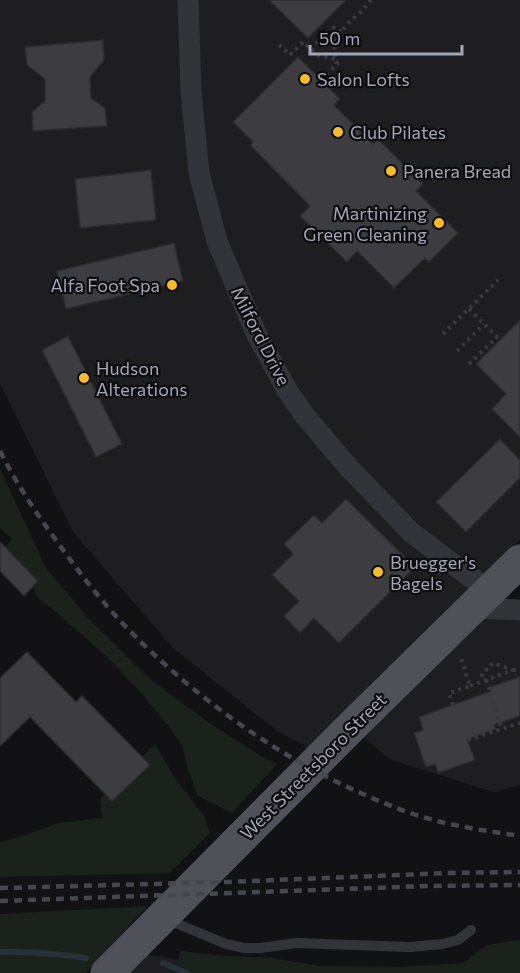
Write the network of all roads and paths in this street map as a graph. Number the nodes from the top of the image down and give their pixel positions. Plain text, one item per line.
1 (188, 0) edge
2 (371, 0) edge
3 (341, 32) junction
4 (279, 45) dead end
5 (310, 50) junction
6 (336, 59) junction
7 (321, 80) dead end
8 (498, 280) dead end
9 (469, 309) junction
10 (484, 324) junction
11 (443, 334) dead end
12 (457, 351) dead end
13 (469, 364) dead end
14 (502, 583) edge
15 (520, 610) edge
16 (462, 658) dead end
17 (520, 669) edge
18 (513, 670) junction
19 (485, 680) junction
20 (470, 686) junction
21 (453, 705) dead end
22 (520, 723) edge
23 (502, 729) junction
24 (468, 740) dead end
25 (163, 917) junction
26 (471, 930) dead end
27 (107, 973) edge

1 - 14 street, Milford Drive
2 - 3 path
3 - 5 path
3 - 6 path
4 - 5 path
5 - 6 path
6 - 7 path
8 - 9 path
9 - 10 path
9 - 11 path
10 - 12 path
10 - 13 path
14 - 15 street
14 - 25 main road, West Streetsboro Street
16 - 20 path
17 - 18 path
18 - 19 path
18 - 19 path
19 - 20 path
19 - 23 path
20 - 21 path
22 - 23 path
23 - 24 path
25 - 26 lane
25 - 27 main road, West Streetsboro Street

